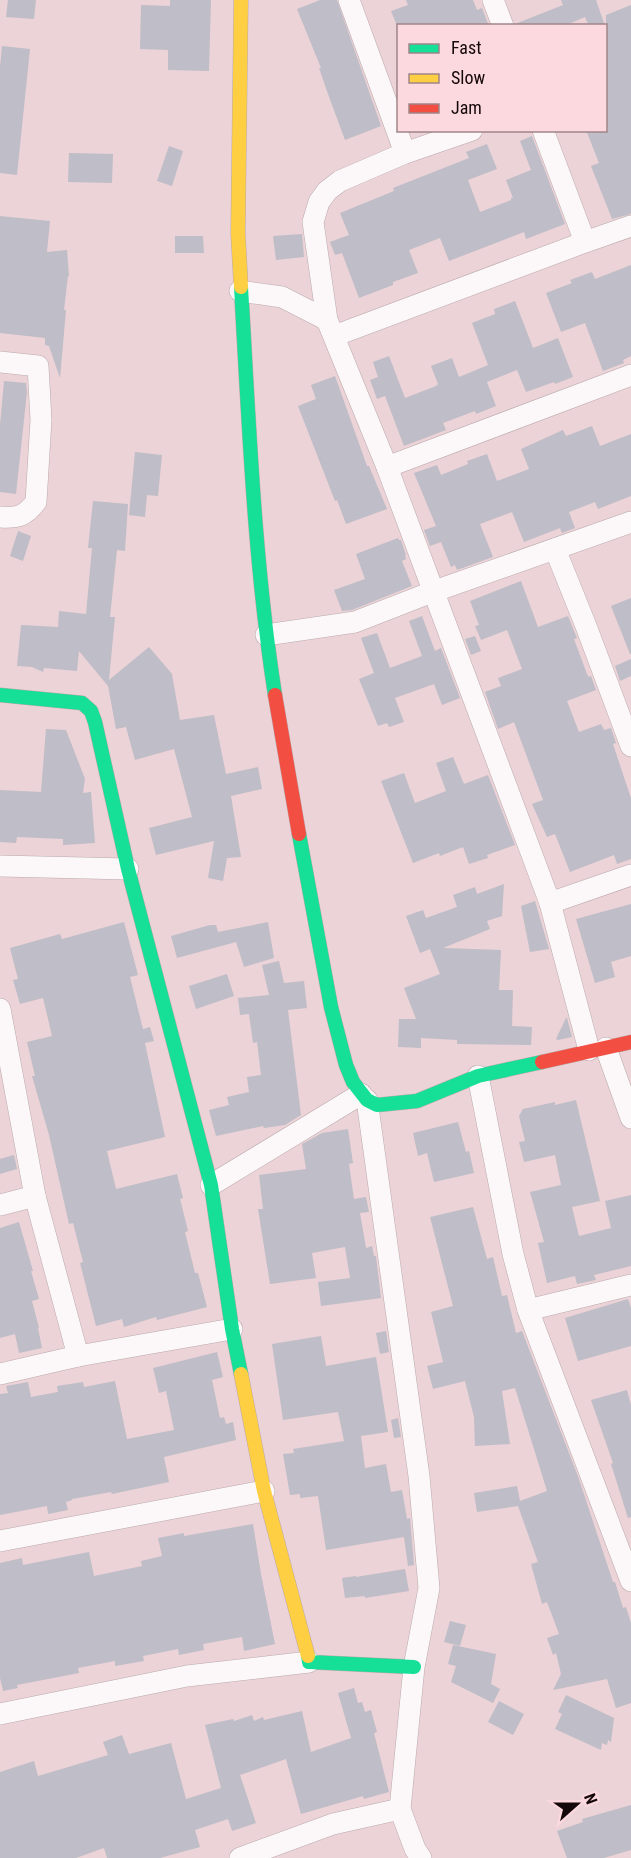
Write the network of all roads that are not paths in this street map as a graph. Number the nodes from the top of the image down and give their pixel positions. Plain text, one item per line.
1 (241, 0) edge
2 (349, 0) edge
3 (493, 0) edge
4 (502, 24) edge
5 (397, 131) edge
6 (397, 132) edge
7 (466, 132) edge
8 (544, 132) edge
9 (405, 153) junction
10 (631, 226) edge
11 (585, 242) junction
12 (240, 291) junction
13 (330, 328) junction
14 (0, 362) edge
15 (631, 375) edge
16 (387, 467) junction
17 (0, 517) edge
18 (631, 522) edge
19 (555, 549) junction
20 (432, 592) junction
21 (267, 635) junction
22 (0, 695) edge
23 (631, 746) edge
24 (0, 866) edge
25 (128, 869) junction
26 (631, 874) edge
27 (550, 903) junction
28 (0, 1009) edge
29 (631, 1042) edge
30 (597, 1049) junction
31 (478, 1076) junction
32 (364, 1097) junction
33 (631, 1118) edge
34 (211, 1185) junction
35 (35, 1196) junction
36 (0, 1205) edge
37 (631, 1285) edge
38 (528, 1310) junction
39 (232, 1329) junction
40 (78, 1356) junction
41 (0, 1374) edge
42 (264, 1491) junction
43 (0, 1540) edge
44 (631, 1581) edge
45 (309, 1662) junction
46 (414, 1667) junction
47 (0, 1714) edge
48 (400, 1809) junction
49 (240, 1858) edge
50 (421, 1858) edge

1 - 12 street
2 - 5 street
3 - 4 street
6 - 9 street
7 - 9 street
8 - 11 street
9 - 13 street
10 - 11 street
11 - 13 street
12 - 13 street
12 - 21 street
13 - 16 street
14 - 17 street
15 - 16 street
16 - 20 street
18 - 19 street
19 - 20 street
19 - 23 street
20 - 21 street
20 - 27 street
21 - 32 street
22 - 25 street
24 - 25 street
25 - 34 street
26 - 27 street
27 - 30 street
28 - 35 street
29 - 30 street
30 - 31 street
30 - 33 street
31 - 32 street
31 - 38 street
32 - 34 street
32 - 46 street
34 - 39 street
35 - 36 street
35 - 40 street
37 - 38 street
38 - 44 street
39 - 40 street
39 - 42 street
40 - 41 street
42 - 43 street
42 - 45 street
45 - 46 street
45 - 47 street
46 - 48 street
48 - 49 street
48 - 50 street

